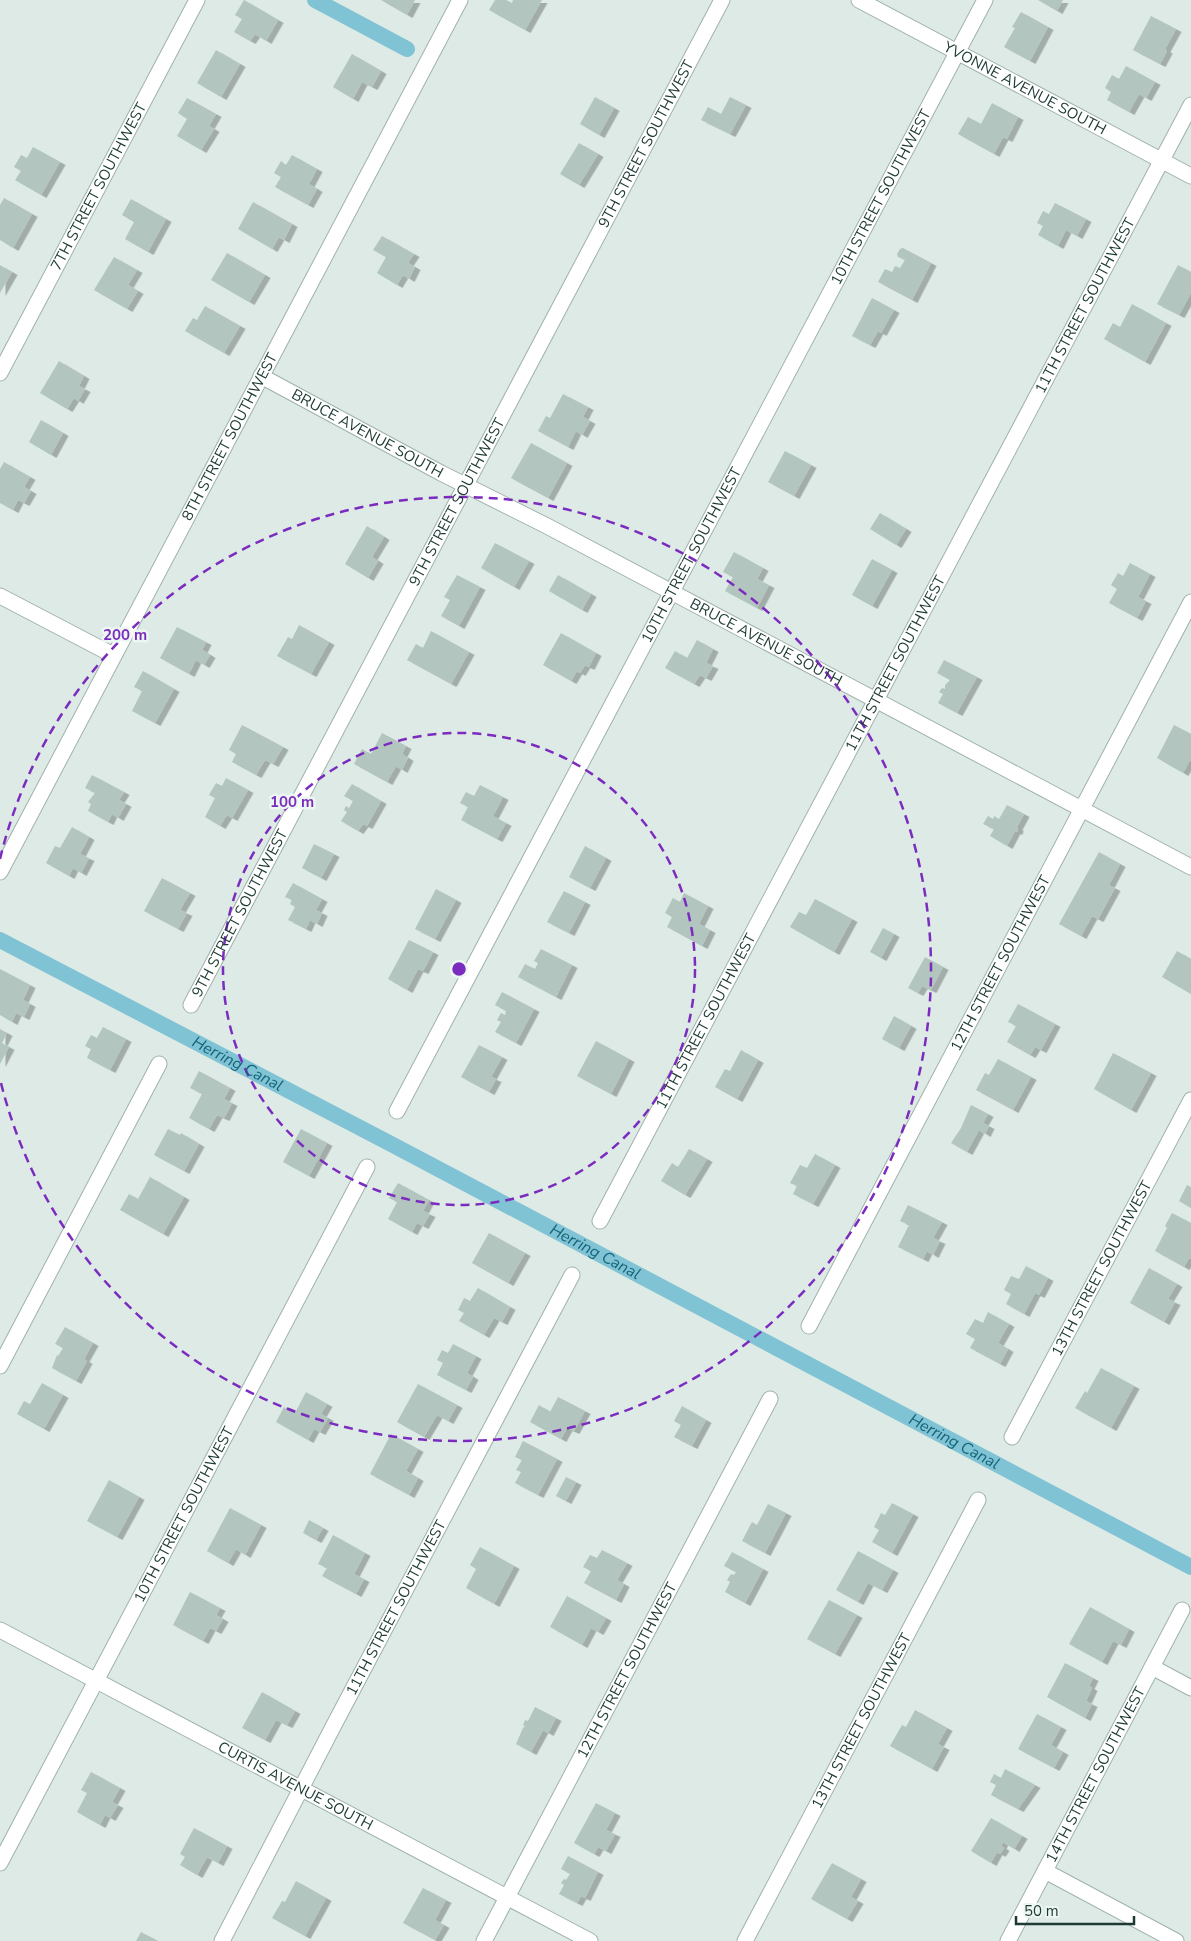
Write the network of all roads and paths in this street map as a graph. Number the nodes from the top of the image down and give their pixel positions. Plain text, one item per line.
1 (197, 0) edge
2 (460, 0) edge
3 (722, 0) edge
4 (859, 0) edge
5 (985, 0) edge
6 (958, 52) junction
7 (1191, 105) edge
8 (1162, 160) junction
9 (1191, 176) edge
10 (0, 374) edge
11 (261, 376) junction
12 (465, 485) junction
13 (671, 593) junction
14 (0, 596) edge
15 (1191, 602) edge
16 (113, 655) junction
17 (875, 701) junction
18 (1081, 809) junction
19 (1191, 867) edge
20 (0, 872) edge
21 (191, 1005) dead end
22 (159, 1064) dead end
23 (1191, 1100) edge
24 (397, 1111) dead end
25 (367, 1167) dead end
26 (600, 1221) dead end
27 (572, 1276) dead end
28 (809, 1326) dead end
29 (0, 1366) edge
30 (770, 1400) dead end
31 (1012, 1438) dead end
32 (978, 1500) dead end
33 (1182, 1610) dead end
34 (0, 1630) edge
35 (1152, 1667) junction
36 (96, 1681) junction
37 (1191, 1688) edge
38 (301, 1788) junction
39 (0, 1863) edge
40 (1045, 1871) junction
41 (507, 1897) junction
42 (222, 1941) edge
43 (484, 1941) edge
44 (590, 1941) edge
45 (745, 1941) edge
46 (1008, 1941) edge
47 (1176, 1941) edge

1 - 10 street, 7TH STREET SOUTHWEST
2 - 11 street, 8TH STREET SOUTHWEST
3 - 12 street, 9TH STREET SOUTHWEST
4 - 6 street, YVONNE AVENUE SOUTH
5 - 6 street, 10TH STREET SOUTHWEST
6 - 8 street, YVONNE AVENUE SOUTH
6 - 13 street, 10TH STREET SOUTHWEST
7 - 8 street, 11TH STREET SOUTHWEST
8 - 9 street, YVONNE AVENUE SOUTH
8 - 17 street, 11TH STREET SOUTHWEST
11 - 12 street, BRUCE AVENUE SOUTH
11 - 16 street, 8TH STREET SOUTHWEST
12 - 13 street, BRUCE AVENUE SOUTH
12 - 21 street, 9TH STREET SOUTHWEST
13 - 17 street, BRUCE AVENUE SOUTH
13 - 24 street, 10TH STREET SOUTHWEST
14 - 16 street
15 - 18 street, 12TH STREET SOUTHWEST
16 - 20 street, 8TH STREET SOUTHWEST
17 - 18 street, BRUCE AVENUE SOUTH
17 - 26 street, 11TH STREET SOUTHWEST
18 - 19 street, BRUCE AVENUE SOUTH
18 - 28 street, 12TH STREET SOUTHWEST
22 - 29 street
23 - 31 street, 13TH STREET SOUTHWEST
25 - 36 street, 10TH STREET SOUTHWEST
27 - 38 street, 11TH STREET SOUTHWEST
30 - 41 street, 12TH STREET SOUTHWEST
32 - 45 street, 13TH STREET SOUTHWEST
33 - 35 street, 14TH STREET SOUTHWEST
34 - 36 street, CURTIS AVENUE SOUTH
35 - 37 street
35 - 40 street, 14TH STREET SOUTHWEST
36 - 38 street, CURTIS AVENUE SOUTH
36 - 39 street, 10TH STREET SOUTHWEST
38 - 41 street, CURTIS AVENUE SOUTH
38 - 42 street, 11TH STREET SOUTHWEST
40 - 46 street, 14TH STREET SOUTHWEST
40 - 47 street
41 - 43 street, 12TH STREET SOUTHWEST
41 - 44 street, CURTIS AVENUE SOUTH

